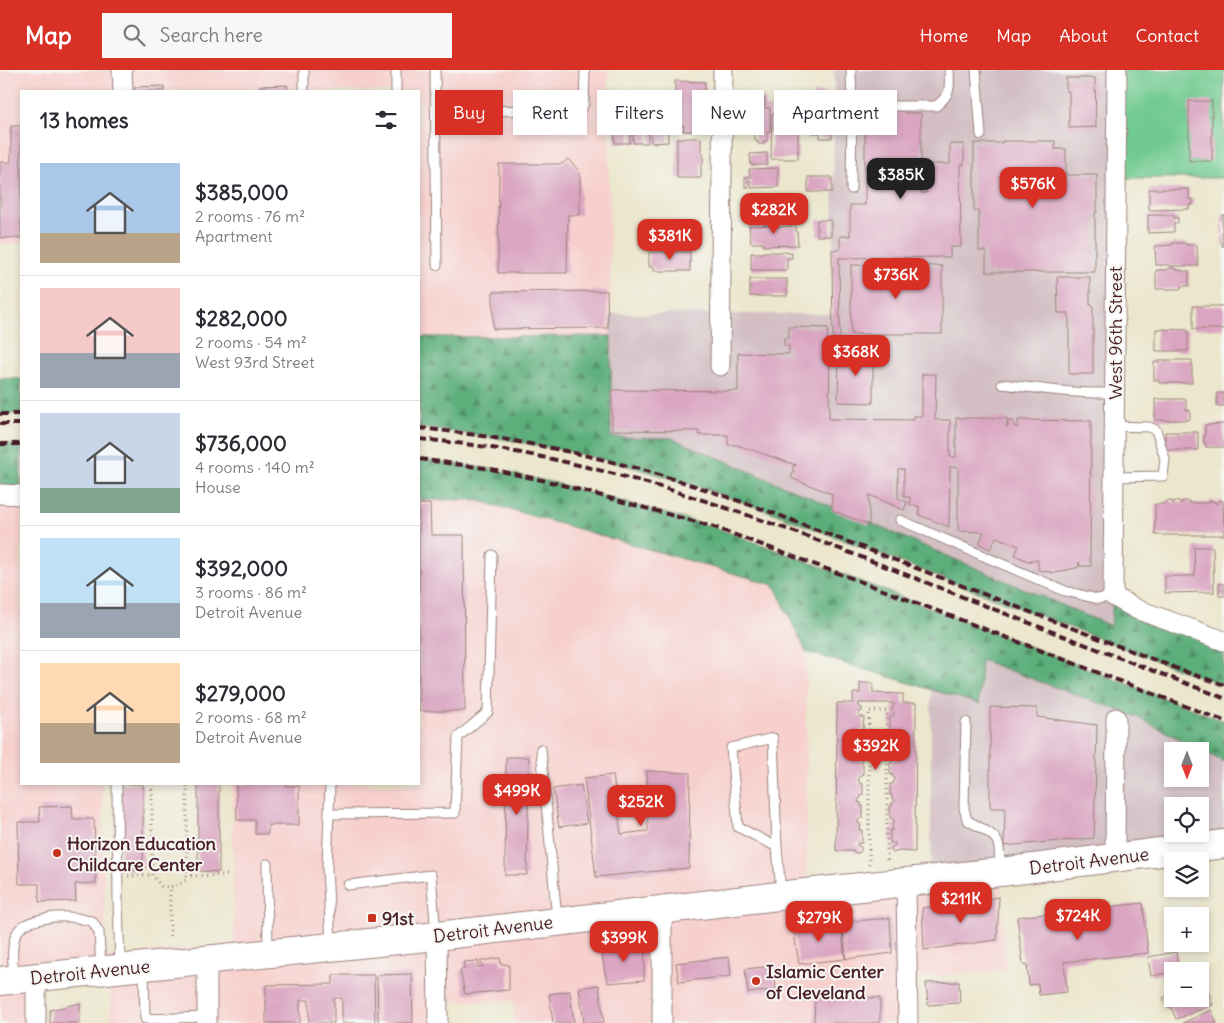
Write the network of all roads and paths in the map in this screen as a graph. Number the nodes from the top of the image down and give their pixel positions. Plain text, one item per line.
1 (122, 70) edge
2 (304, 70) edge
3 (396, 70) edge
4 (435, 70) edge
5 (585, 70) edge
6 (723, 70) edge
7 (851, 70) edge
8 (950, 70) edge
9 (976, 70) edge
10 (1116, 70) edge
11 (123, 90) edge
12 (304, 90) edge
13 (396, 90) edge
14 (435, 90) edge
15 (852, 90) edge
16 (897, 106) edge
17 (503, 111) edge
18 (436, 135) edge
19 (852, 135) edge
20 (981, 135) dead end
21 (852, 189) dead end
22 (437, 265) dead end
23 (720, 366) dead end
24 (1002, 384) dead end
25 (1115, 393) junction
26 (1114, 426) junction
27 (1114, 477) junction
28 (0, 494) edge
29 (20, 495) edge
30 (900, 520) dead end
31 (492, 555) dead end
32 (1114, 596) junction
33 (1224, 641) edge
34 (1116, 718) dead end
35 (966, 722) dead end
36 (541, 749) dead end
37 (117, 785) edge
38 (152, 785) edge
39 (187, 785) edge
40 (330, 785) edge
41 (329, 814) junction
42 (1224, 844) edge
43 (777, 847) junction
44 (1115, 858) junction
45 (887, 863) dead end
46 (267, 864) dead end
47 (869, 865) dead end
48 (1000, 872) junction
49 (186, 876) junction
50 (227, 876) dead end
51 (906, 883) junction
52 (348, 885) dead end
53 (170, 887) junction
54 (781, 895) junction
55 (662, 910) junction
56 (557, 922) junction
57 (170, 936) dead end
58 (437, 936) junction
59 (331, 947) junction
60 (268, 954) junction
61 (207, 960) junction
62 (122, 969) junction
63 (17, 979) edge
64 (174, 1020) edge
65 (207, 1020) edge
66 (36, 1023) edge
67 (438, 1023) edge
68 (662, 1023) edge
69 (908, 1023) edge

1 - 11 street
2 - 12 lane
3 - 13 lane
4 - 14 lane
5 - 17 lane
6 - 23 street
7 - 15 lane
8 - 16 lane
9 - 20 lane
10 - 25 street, West 96th Street
18 - 22 lane
19 - 21 lane
24 - 25 lane
25 - 26 street, West 96th Street
26 - 27 street, West 96th Street
26 - 27 lane
27 - 32 street, West 96th Street
28 - 29 street
30 - 32 lane
31 - 41 lane
32 - 33 street
34 - 44 street
35 - 48 lane
36 - 56 lane
37 - 62 lane
38 - 53 path
39 - 49 path
40 - 41 lane
41 - 59 lane
42 - 44 main road, Detroit Avenue
43 - 43 lane
43 - 54 lane
44 - 48 main road, Detroit Avenue
45 - 47 path
46 - 60 lane
48 - 51 main road, Detroit Avenue
49 - 50 path
49 - 53 path
51 - 54 main road, Detroit Avenue
51 - 69 street
52 - 58 lane
53 - 57 path
54 - 55 main road, Detroit Avenue
55 - 56 main road, Detroit Avenue
55 - 68 street
56 - 58 main road, Detroit Avenue
58 - 59 main road, Detroit Avenue
58 - 67 street
59 - 60 main road, Detroit Avenue
60 - 61 main road, Detroit Avenue
61 - 62 main road, Detroit Avenue
61 - 65 street
62 - 63 main road, Detroit Avenue
62 - 63 lane
62 - 64 lane
63 - 66 street
64 - 65 lane

